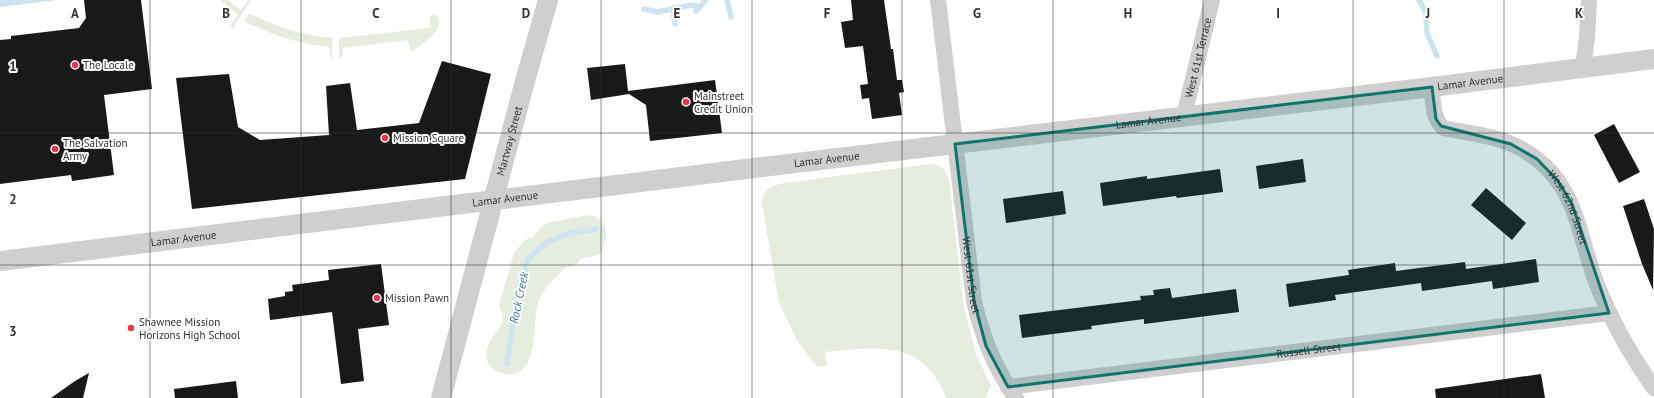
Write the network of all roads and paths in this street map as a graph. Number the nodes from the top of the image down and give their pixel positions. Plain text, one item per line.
1 (548, 0) edge
2 (938, 0) edge
3 (1212, 0) edge
4 (1589, 0) edge
5 (1654, 59) edge
6 (1583, 67) junction
7 (1432, 87) junction
8 (1184, 116) junction
9 (955, 144) junction
10 (494, 201) junction
11 (0, 261) edge
12 (1609, 313) junction
13 (1654, 388) edge
14 (1012, 393) edge
15 (441, 398) edge

1 - 10 street, Martway Street
2 - 9 street, West 61st Street
3 - 8 street, West 61st Terrace
4 - 6 street
5 - 6 street, Lamar Avenue
6 - 7 street, Lamar Avenue
7 - 8 street, Lamar Avenue
7 - 12 street, West 62nd Street
8 - 9 street, Lamar Avenue
9 - 10 street, Lamar Avenue
9 - 14 street, West 61st Street
10 - 11 street, Lamar Avenue
10 - 15 street, Martway Street
12 - 13 street, West 62nd Street
12 - 14 street, Russell Street

